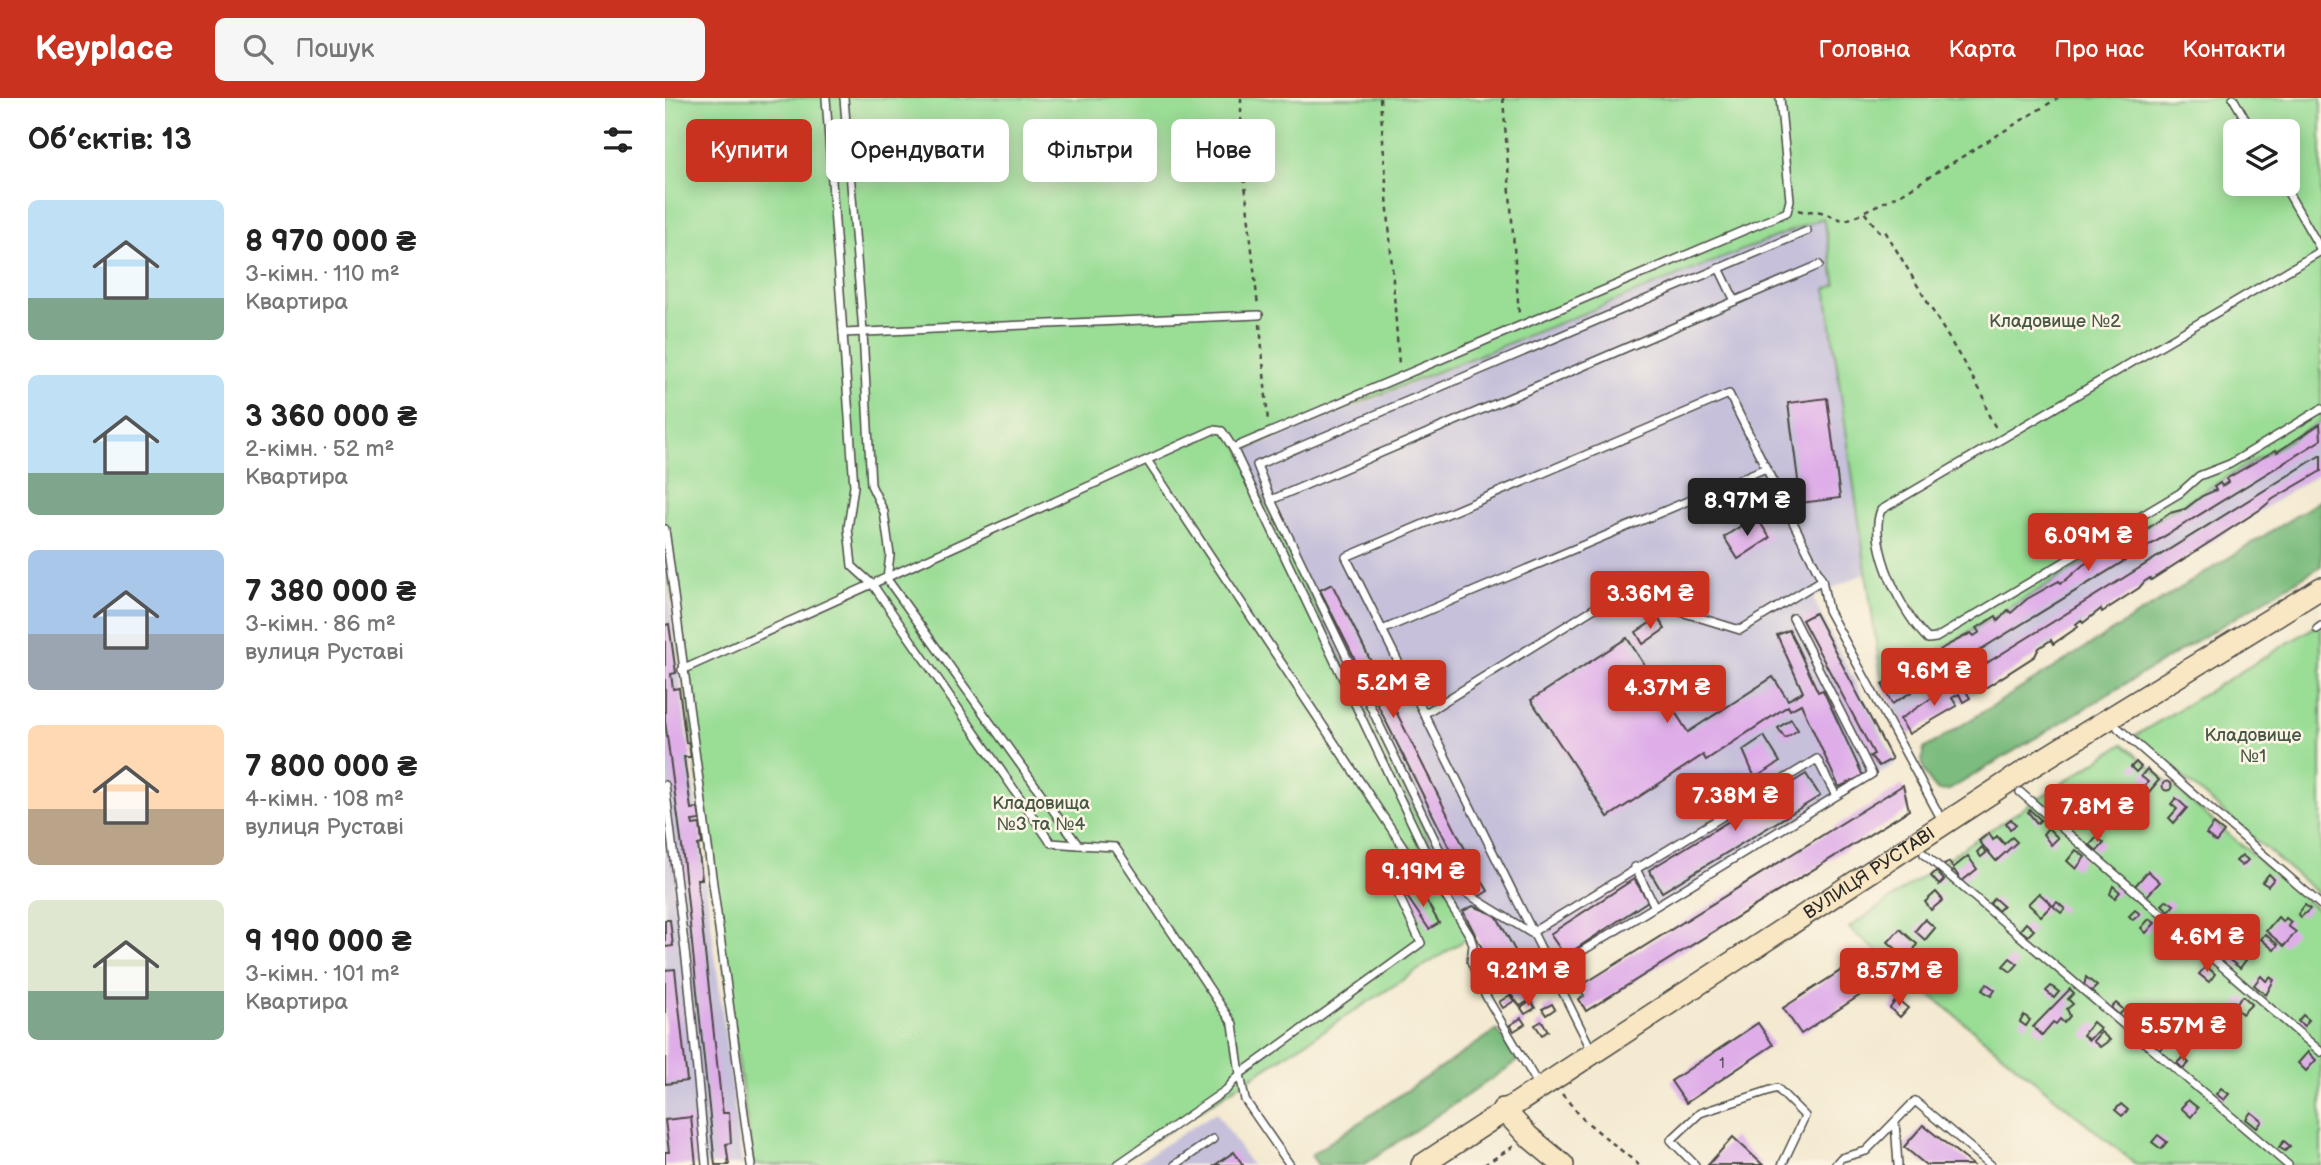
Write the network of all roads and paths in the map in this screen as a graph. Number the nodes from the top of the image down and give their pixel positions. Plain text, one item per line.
1 (826, 98) edge
2 (844, 98) edge
3 (1241, 98) edge
4 (1380, 98) edge
5 (1503, 98) edge
6 (1780, 98) edge
7 (2058, 98) edge
8 (2233, 98) edge
9 (2245, 119) edge
10 (2290, 196) edge
11 (1788, 208) junction
12 (1864, 212) junction
13 (1807, 231) dead end
14 (2321, 251) edge
15 (1819, 265) dead end
16 (1719, 268) junction
17 (1735, 301) junction
18 (1259, 315) junction
19 (1519, 326) junction
20 (843, 332) junction
21 (863, 332) junction
22 (1402, 375) junction
23 (2321, 409) edge
24 (1268, 432) junction
25 (2002, 439) junction
26 (1233, 448) junction
27 (1147, 460) junction
28 (1766, 468) junction
29 (1271, 500) junction
30 (665, 529) edge
31 (887, 579) junction
32 (1822, 580) junction
33 (873, 585) junction
34 (2321, 588) edge
35 (1793, 618) dead end
36 (1382, 630) junction
37 (683, 670) junction
38 (1424, 714) junction
39 (2118, 728) dead end
40 (665, 785) edge
41 (2019, 792) dead end
42 (1835, 794) junction
43 (1944, 823) junction
44 (1077, 845) junction
45 (1924, 854) dead end
46 (1635, 867) junction
47 (1430, 871) junction
48 (1654, 905) junction
49 (2321, 905) edge
50 (1531, 933) junction
51 (1569, 959) dead end
52 (1592, 1051) junction
53 (2321, 1052) edge
54 (1240, 1074) junction
55 (1539, 1086) junction
56 (1560, 1092) dead end
57 (1503, 1109) junction
58 (1895, 1122) junction
59 (1213, 1139) dead end
60 (1516, 1144) dead end
61 (706, 1165) edge
62 (751, 1165) edge
63 (1117, 1165) edge
64 (1175, 1165) edge
65 (1290, 1165) edge
66 (1422, 1165) edge
67 (1484, 1165) edge
68 (1563, 1165) edge
69 (1639, 1165) edge
70 (1695, 1165) edge
71 (1782, 1165) edge
72 (1835, 1165) edge
73 (1898, 1165) edge
74 (1991, 1165) edge
75 (2288, 1165) edge

1 - 20 lane
2 - 21 lane
3 - 18 path
4 - 22 path
5 - 19 path
6 - 11 lane
7 - 12 path
8 - 9 lane
10 - 14 lane
11 - 12 path
11 - 19 lane
12 - 25 path
13 - 16 lane
14 - 25 lane
15 - 17 lane
16 - 17 lane
16 - 29 lane
17 - 29 lane
18 - 21 lane
18 - 24 path
19 - 22 lane
20 - 21 lane
20 - 33 lane
21 - 31 lane
22 - 24 lane
23 - 25 lane
24 - 26 lane
26 - 27 lane
26 - 47 lane
27 - 31 lane
27 - 47 lane
28 - 32 lane
28 - 36 lane
28 - 36 lane
29 - 50 lane
30 - 37 lane
31 - 33 lane
31 - 44 lane
32 - 38 lane
32 - 43 lane
33 - 37 lane
33 - 44 lane
34 - 43 main road, ВУЛИЦЯ РУСТАВІ
35 - 42 lane
36 - 38 lane
37 - 62 lane
38 - 50 lane
39 - 49 lane
40 - 61 lane
41 - 53 lane
42 - 46 lane
42 - 48 lane
43 - 52 main road, ВУЛИЦЯ РУСТАВІ
44 - 54 lane
45 - 75 lane
46 - 48 lane
46 - 50 lane
47 - 54 lane
47 - 55 lane
48 - 51 lane
50 - 52 lane
52 - 55 main road, ВУЛИЦЯ РУСТАВІ
54 - 63 lane
54 - 65 lane
55 - 57 main road, ВУЛИЦЯ РУСТАВІ
56 - 69 path
57 - 66 main road, ВУЛИЦЯ РУСТАВІ
57 - 68 main road
58 - 72 lane
58 - 73 lane
58 - 74 lane
59 - 64 lane
60 - 67 path
70 - 71 lane

